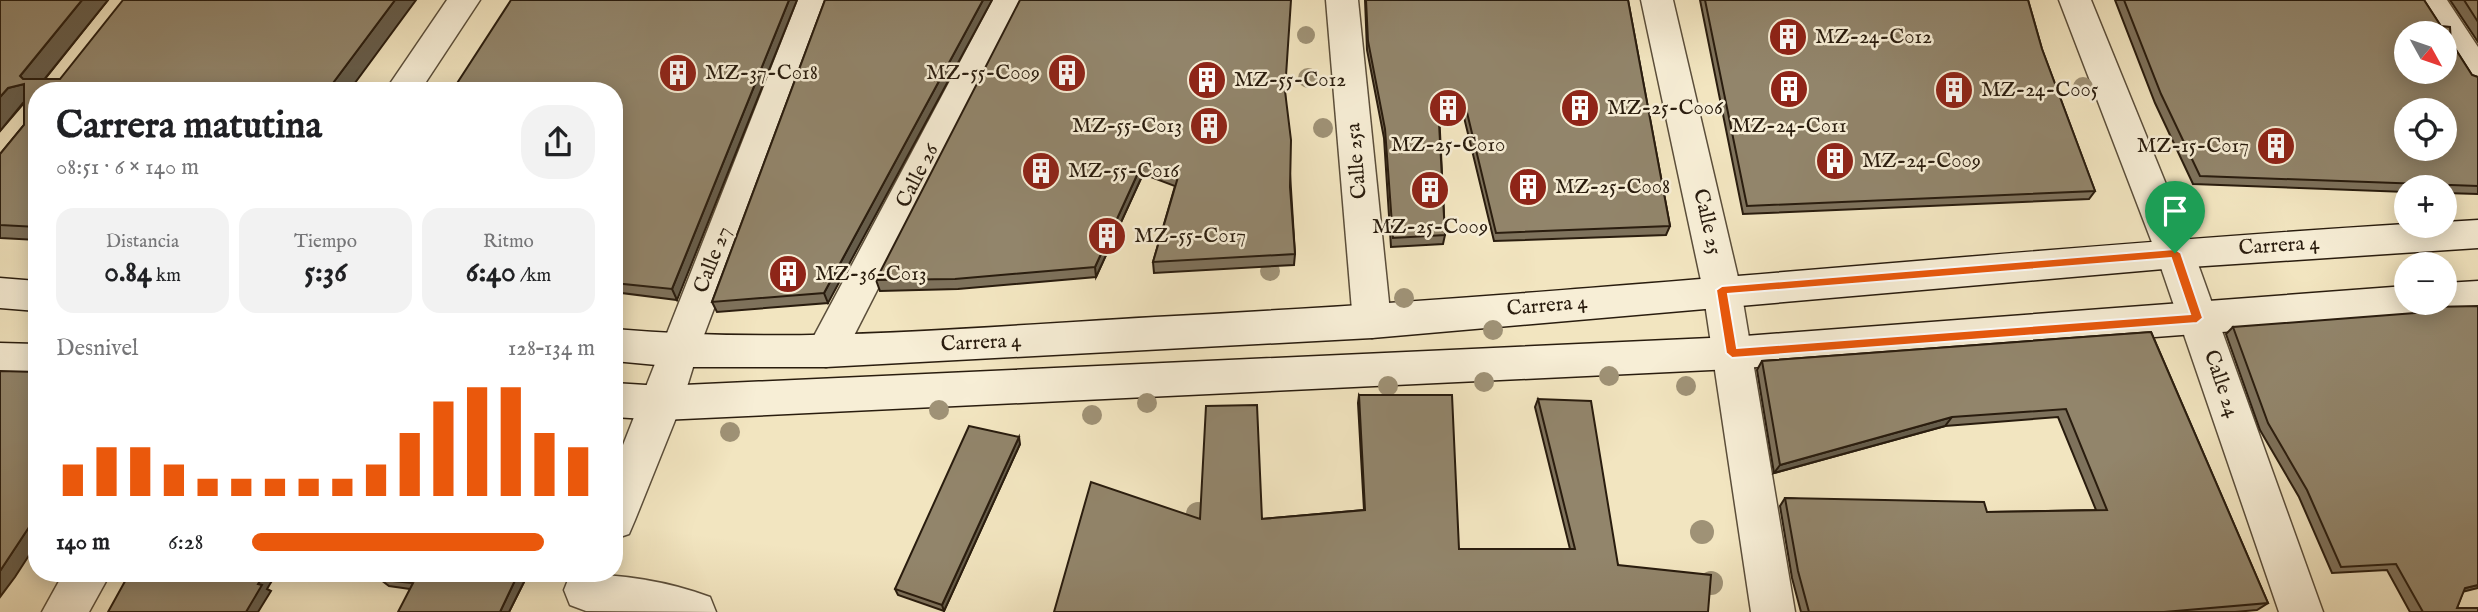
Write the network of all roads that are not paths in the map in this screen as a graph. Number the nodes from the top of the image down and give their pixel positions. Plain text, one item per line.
1 (464, 0) edge
2 (814, 0) edge
3 (1009, 0) edge
4 (1342, 0) edge
5 (1657, 0) edge
6 (2075, 0) edge
7 (2430, 0) edge
8 (2478, 74) edge
9 (408, 82) edge
10 (2478, 234) edge
11 (2175, 253) junction
12 (1722, 290) junction
13 (0, 293) edge
14 (28, 295) edge
15 (2478, 296) edge
16 (2457, 297) edge
17 (2394, 303) edge
18 (2197, 318) junction
19 (1372, 322) junction
20 (623, 346) edge
21 (678, 351) junction
22 (826, 351) junction
23 (1732, 353) junction
24 (0, 359) edge
25 (28, 361) edge
26 (623, 401) edge
27 (662, 403) junction
28 (623, 498) edge
29 (83, 582) edge
30 (585, 592) edge
31 (64, 612) edge
32 (694, 612) edge
33 (1773, 612) edge
34 (2301, 612) edge

1 - 9 main road
2 - 21 main road, Calle 27
3 - 22 main road, Calle 26
4 - 19 main road, Calle 25a
5 - 12 main road, Calle 25
6 - 11 main road, Calle 24
7 - 8 main road
10 - 11 main road, Carrera 4
11 - 12 main road, Carrera 4
11 - 18 main road, Calle 24
12 - 19 main road, Carrera 4
12 - 23 main road, Calle 25
13 - 14 main road
15 - 16 main road
17 - 18 main road
18 - 23 main road
18 - 34 main road, Calle 24
19 - 22 main road, Carrera 4
20 - 21 main road, Carrera 4
21 - 22 main road, Carrera 4
21 - 27 main road, Calle 27
23 - 27 main road
23 - 33 main road, Calle 25
24 - 25 main road
26 - 27 main road
27 - 28 main road, Calle 27
29 - 31 main road
30 - 32 main road

